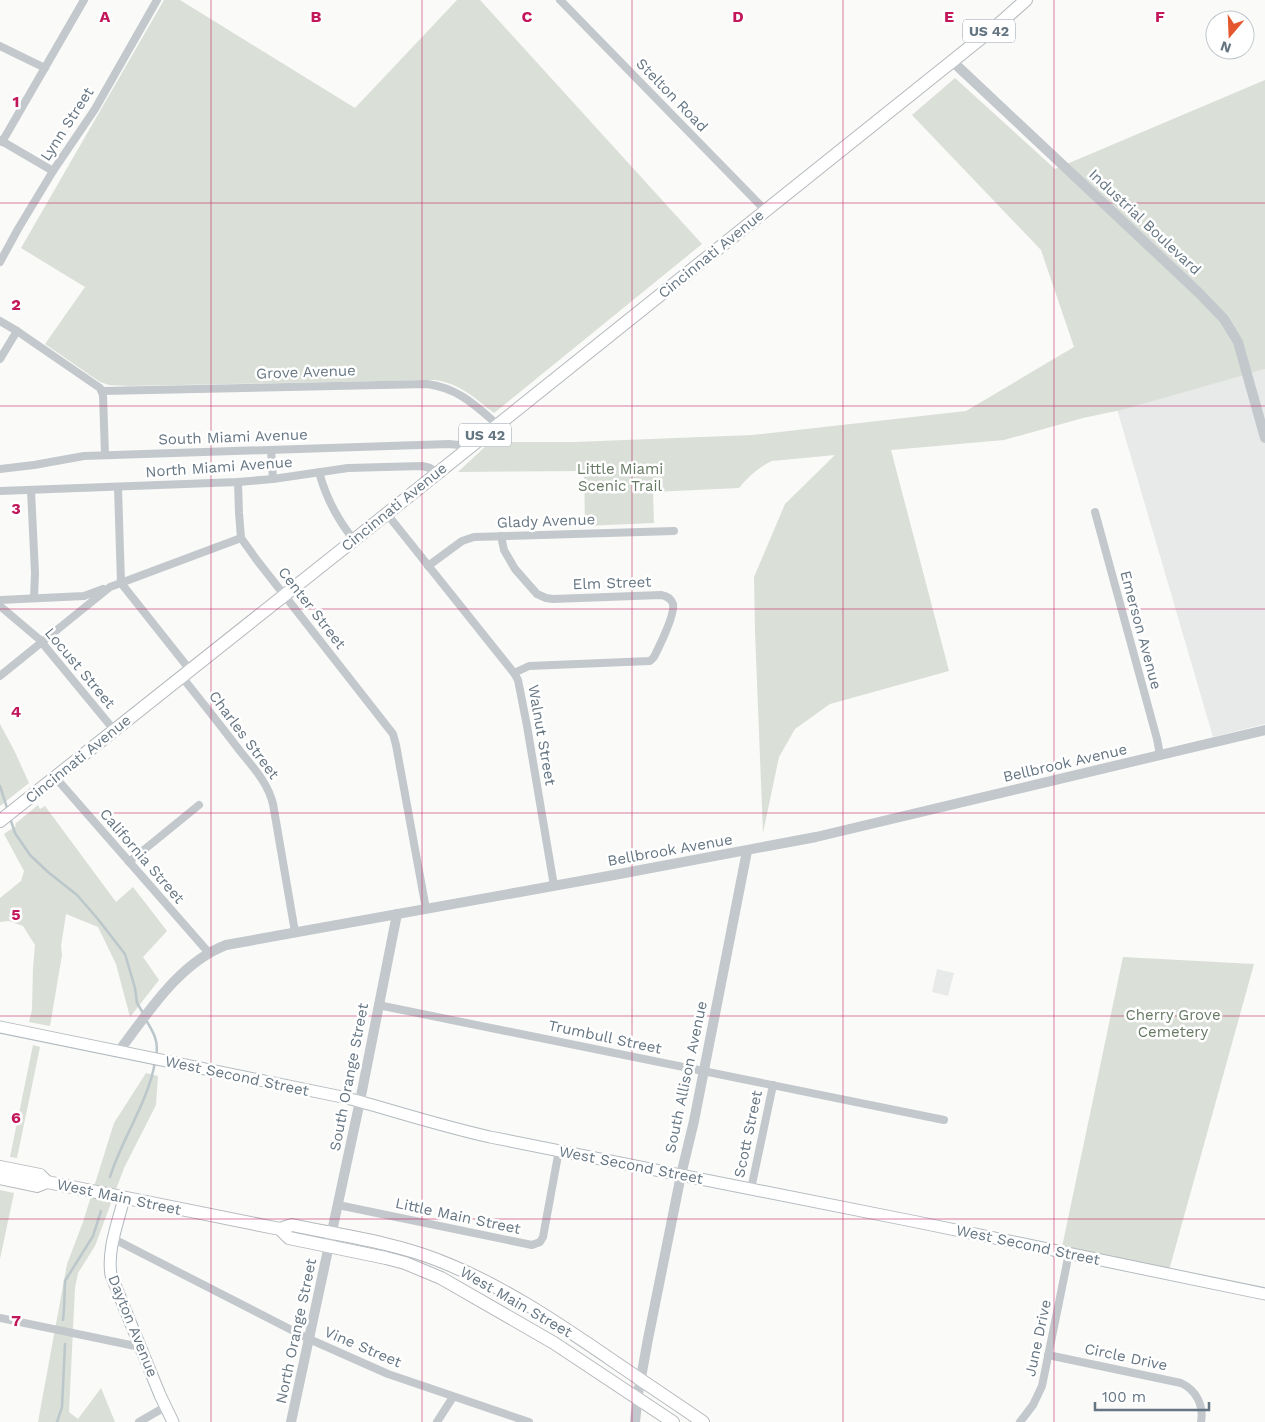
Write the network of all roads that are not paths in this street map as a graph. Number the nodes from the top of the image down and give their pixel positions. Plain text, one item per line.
1 (84, 0) edge
2 (157, 0) edge
3 (560, 0) edge
4 (1012, 0) edge
5 (1026, 0) edge
6 (0, 46) edge
7 (952, 61) junction
8 (45, 68) junction
9 (1, 141) edge
10 (53, 171) junction
11 (765, 210) junction
12 (0, 262) edge
13 (0, 321) edge
14 (17, 331) junction
15 (0, 359) edge
16 (102, 391) junction
17 (498, 425) junction
18 (1265, 438) edge
19 (467, 449) junction
20 (271, 450) junction
21 (105, 455) junction
22 (0, 469) edge
23 (319, 472) junction
24 (437, 473) junction
25 (273, 479) junction
26 (238, 482) junction
27 (118, 487) junction
28 (31, 490) junction
29 (0, 491) edge
30 (1095, 512) dead end
31 (387, 514) junction
32 (674, 530) dead end
33 (501, 536) junction
34 (241, 538) junction
35 (354, 540) junction
36 (428, 566) junction
37 (121, 583) junction
38 (110, 587) junction
39 (285, 595) junction
40 (34, 598) junction
41 (0, 600) edge
42 (0, 606) edge
43 (42, 642) junction
44 (514, 673) junction
45 (186, 674) junction
46 (0, 676) edge
47 (114, 730) junction
48 (1265, 730) edge
49 (1160, 755) junction
50 (55, 777) junction
51 (199, 805) dead end
52 (0, 821) edge
53 (747, 851) junction
54 (129, 862) junction
55 (554, 886) junction
56 (426, 909) junction
57 (397, 914) junction
58 (295, 932) junction
59 (208, 953) junction
60 (378, 1005) junction
61 (0, 1027) edge
62 (119, 1052) junction
63 (704, 1071) junction
64 (772, 1085) junction
65 (360, 1101) junction
66 (944, 1120) dead end
67 (559, 1150) junction
68 (0, 1167) edge
69 (681, 1175) junction
70 (0, 1178) edge
71 (47, 1182) junction
72 (751, 1189) junction
73 (124, 1198) junction
74 (338, 1205) junction
75 (280, 1229) junction
76 (332, 1233) junction
77 (114, 1239) junction
78 (329, 1246) junction
79 (1069, 1253) junction
80 (1265, 1294) edge
81 (0, 1318) edge
82 (309, 1340) junction
83 (140, 1346) junction
84 (1048, 1355) junction
85 (641, 1380) junction
86 (453, 1396) junction
87 (638, 1398) junction
88 (165, 1407) junction
89 (140, 1422) edge
90 (173, 1422) edge
91 (292, 1422) edge
92 (437, 1422) edge
93 (529, 1422) edge
94 (635, 1422) edge
95 (673, 1422) edge
96 (703, 1422) edge
97 (1020, 1422) edge
98 (1201, 1422) edge

1 - 8 street
2 - 10 street, Lynn Street
3 - 11 street, Stelton Road
4 - 7 main road, Cincinnati Avenue / US 42
5 - 7 main road, Cincinnati Avenue / US 42
6 - 8 street
7 - 11 main road, Cincinnati Avenue / US 42
7 - 18 street, Industrial Boulevard
8 - 9 street
9 - 10 street
10 - 12 street, Lynn Street
11 - 17 main road, Cincinnati Avenue / US 42
13 - 14 street
14 - 15 street
14 - 16 street
16 - 17 street, Grove Avenue
16 - 21 street
17 - 19 main road, Cincinnati Avenue / US 42
19 - 20 street, South Miami Avenue
19 - 24 main road, Cincinnati Avenue / US 42
20 - 21 street, South Miami Avenue
20 - 25 street
21 - 22 street, South Miami Avenue
23 - 24 street, North Miami Avenue
23 - 25 street, North Miami Avenue
23 - 35 street
24 - 31 main road, Cincinnati Avenue / US 42
25 - 26 street, North Miami Avenue
26 - 27 street, North Miami Avenue
26 - 34 street
27 - 28 street, North Miami Avenue
27 - 37 street
28 - 29 street, North Miami Avenue
28 - 40 street
30 - 49 street, Emerson Avenue
31 - 35 main road, Cincinnati Avenue / US 42
31 - 36 street, Walnut Street
32 - 33 street, Glady Avenue
33 - 36 street, Glady Avenue
33 - 44 street, Elm Street
34 - 37 street
34 - 39 street, Center Street
35 - 39 main road, Cincinnati Avenue / US 42
36 - 44 street, Walnut Street
37 - 38 street
37 - 45 street, Charles Street
38 - 40 street
38 - 43 street
39 - 45 main road, Cincinnati Avenue / US 42
39 - 56 street, Center Street
40 - 41 street
42 - 43 street, Locust Street
43 - 46 street
43 - 47 street, Locust Street
44 - 55 street, Walnut Street
45 - 47 main road, Cincinnati Avenue / US 42
45 - 58 street, Charles Street
47 - 50 main road, Cincinnati Avenue / US 42
48 - 49 street, Bellbrook Avenue
49 - 53 street, Bellbrook Avenue
50 - 52 main road, Cincinnati Avenue / US 42
50 - 54 street, California Street
51 - 54 street
53 - 55 street, Bellbrook Avenue
53 - 63 street, South Allison Avenue
54 - 59 street, California Street
55 - 56 street, Bellbrook Avenue
56 - 57 street, Bellbrook Avenue
57 - 58 street, Bellbrook Avenue
57 - 60 street, South Orange Street
58 - 59 street, Bellbrook Avenue
59 - 62 street, Bellbrook Avenue
60 - 63 street, Trumbull Street
60 - 65 street, South Orange Street
61 - 62 main road, West Second Street
62 - 65 main road, West Second Street
63 - 64 street, Trumbull Street
63 - 69 street, South Allison Avenue
64 - 66 street, Trumbull Street
64 - 72 street, Scott Street
65 - 67 main road, West Second Street
65 - 74 street, South Orange Street
67 - 69 main road, West Second Street
67 - 74 street, Little Main Street
68 - 71 main road, West Main Street
69 - 72 main road, West Second Street
69 - 85 street, South Allison Avenue
70 - 71 main road, West Main Street
71 - 73 main road, West Main Street
72 - 79 main road, West Second Street
73 - 75 main road, West Main Street
73 - 77 main road, Dayton Avenue
74 - 76 street, South Orange Street
75 - 76 main road, West Main Street
75 - 78 main road, West Main Street
76 - 78 street, South Orange Street
76 - 85 main road, West Main Street
77 - 82 street, Vine Street
77 - 83 main road, Dayton Avenue
78 - 82 street, North Orange Street
78 - 87 main road, West Main Street
79 - 80 main road, West Second Street
79 - 84 street, June Drive
81 - 83 street
82 - 86 street, Vine Street
82 - 91 street, North Orange Street
83 - 88 main road, Dayton Avenue
84 - 97 street, June Drive
84 - 98 street, Circle Drive
85 - 87 street, South Allison Avenue
85 - 96 main road, West Main Street
86 - 92 street
86 - 93 street, Vine Street
87 - 94 street, South Allison Avenue
87 - 95 main road, West Main Street
88 - 89 street
88 - 90 main road, Dayton Avenue

